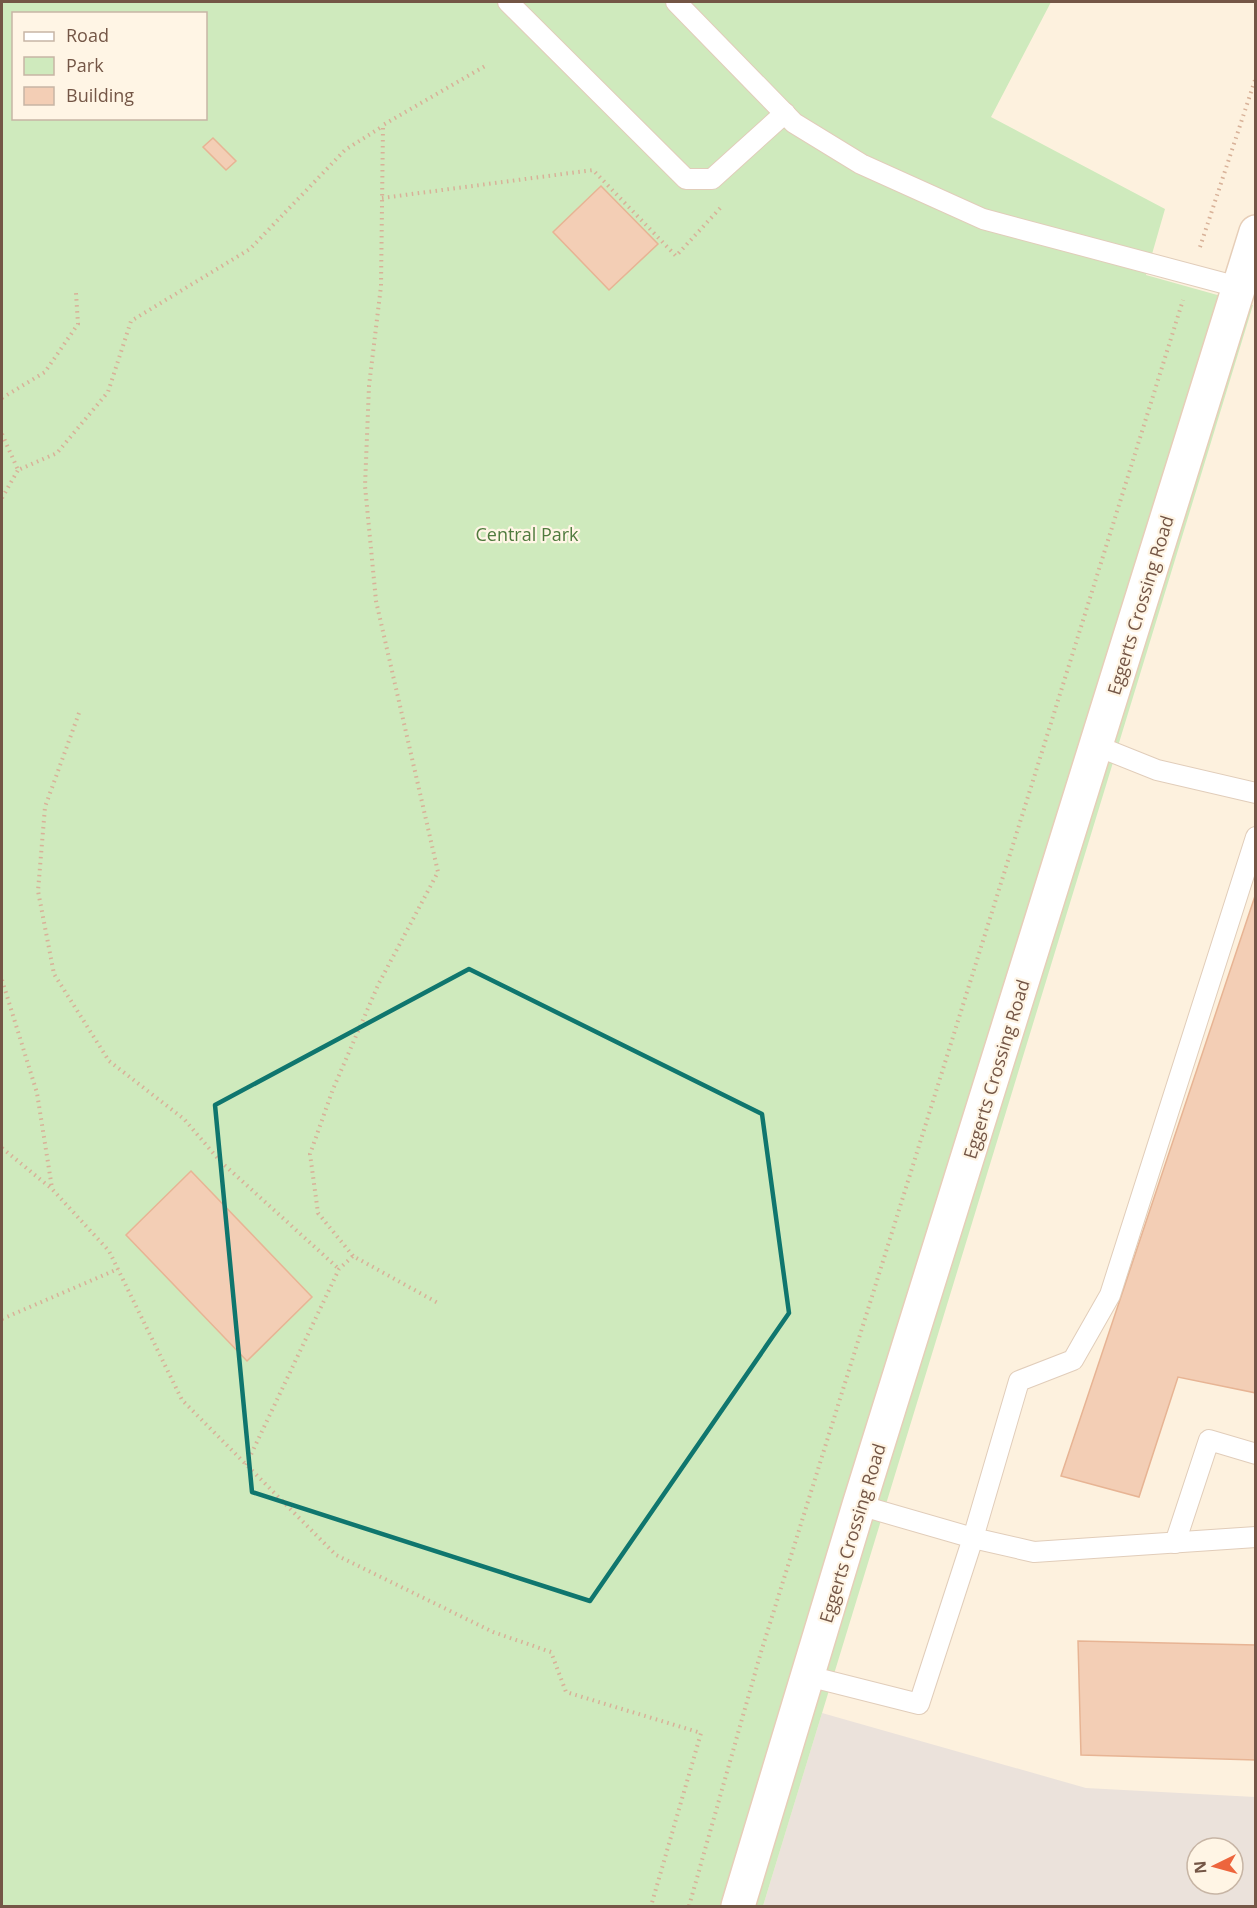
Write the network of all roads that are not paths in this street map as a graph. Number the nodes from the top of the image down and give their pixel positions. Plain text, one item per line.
1 (508, 2) edge
2 (676, 2) edge
3 (785, 113) junction
4 (1256, 232) edge
5 (1238, 287) junction
6 (1097, 746) junction
7 (1256, 793) edge
8 (1256, 837) edge
9 (1256, 1454) edge
10 (860, 1505) junction
11 (1256, 1537) edge
12 (973, 1538) junction
13 (1175, 1543) junction
14 (808, 1676) junction
15 (738, 1906) edge

1 - 3 lane
2 - 3 lane
3 - 5 lane
4 - 5 street, Eggerts Crossing Road
5 - 6 street, Eggerts Crossing Road
6 - 7 lane
6 - 10 street, Eggerts Crossing Road
8 - 12 lane
9 - 13 lane
10 - 12 lane
10 - 14 street, Eggerts Crossing Road
11 - 13 lane
12 - 13 lane
12 - 14 lane
14 - 15 street, Eggerts Crossing Road

